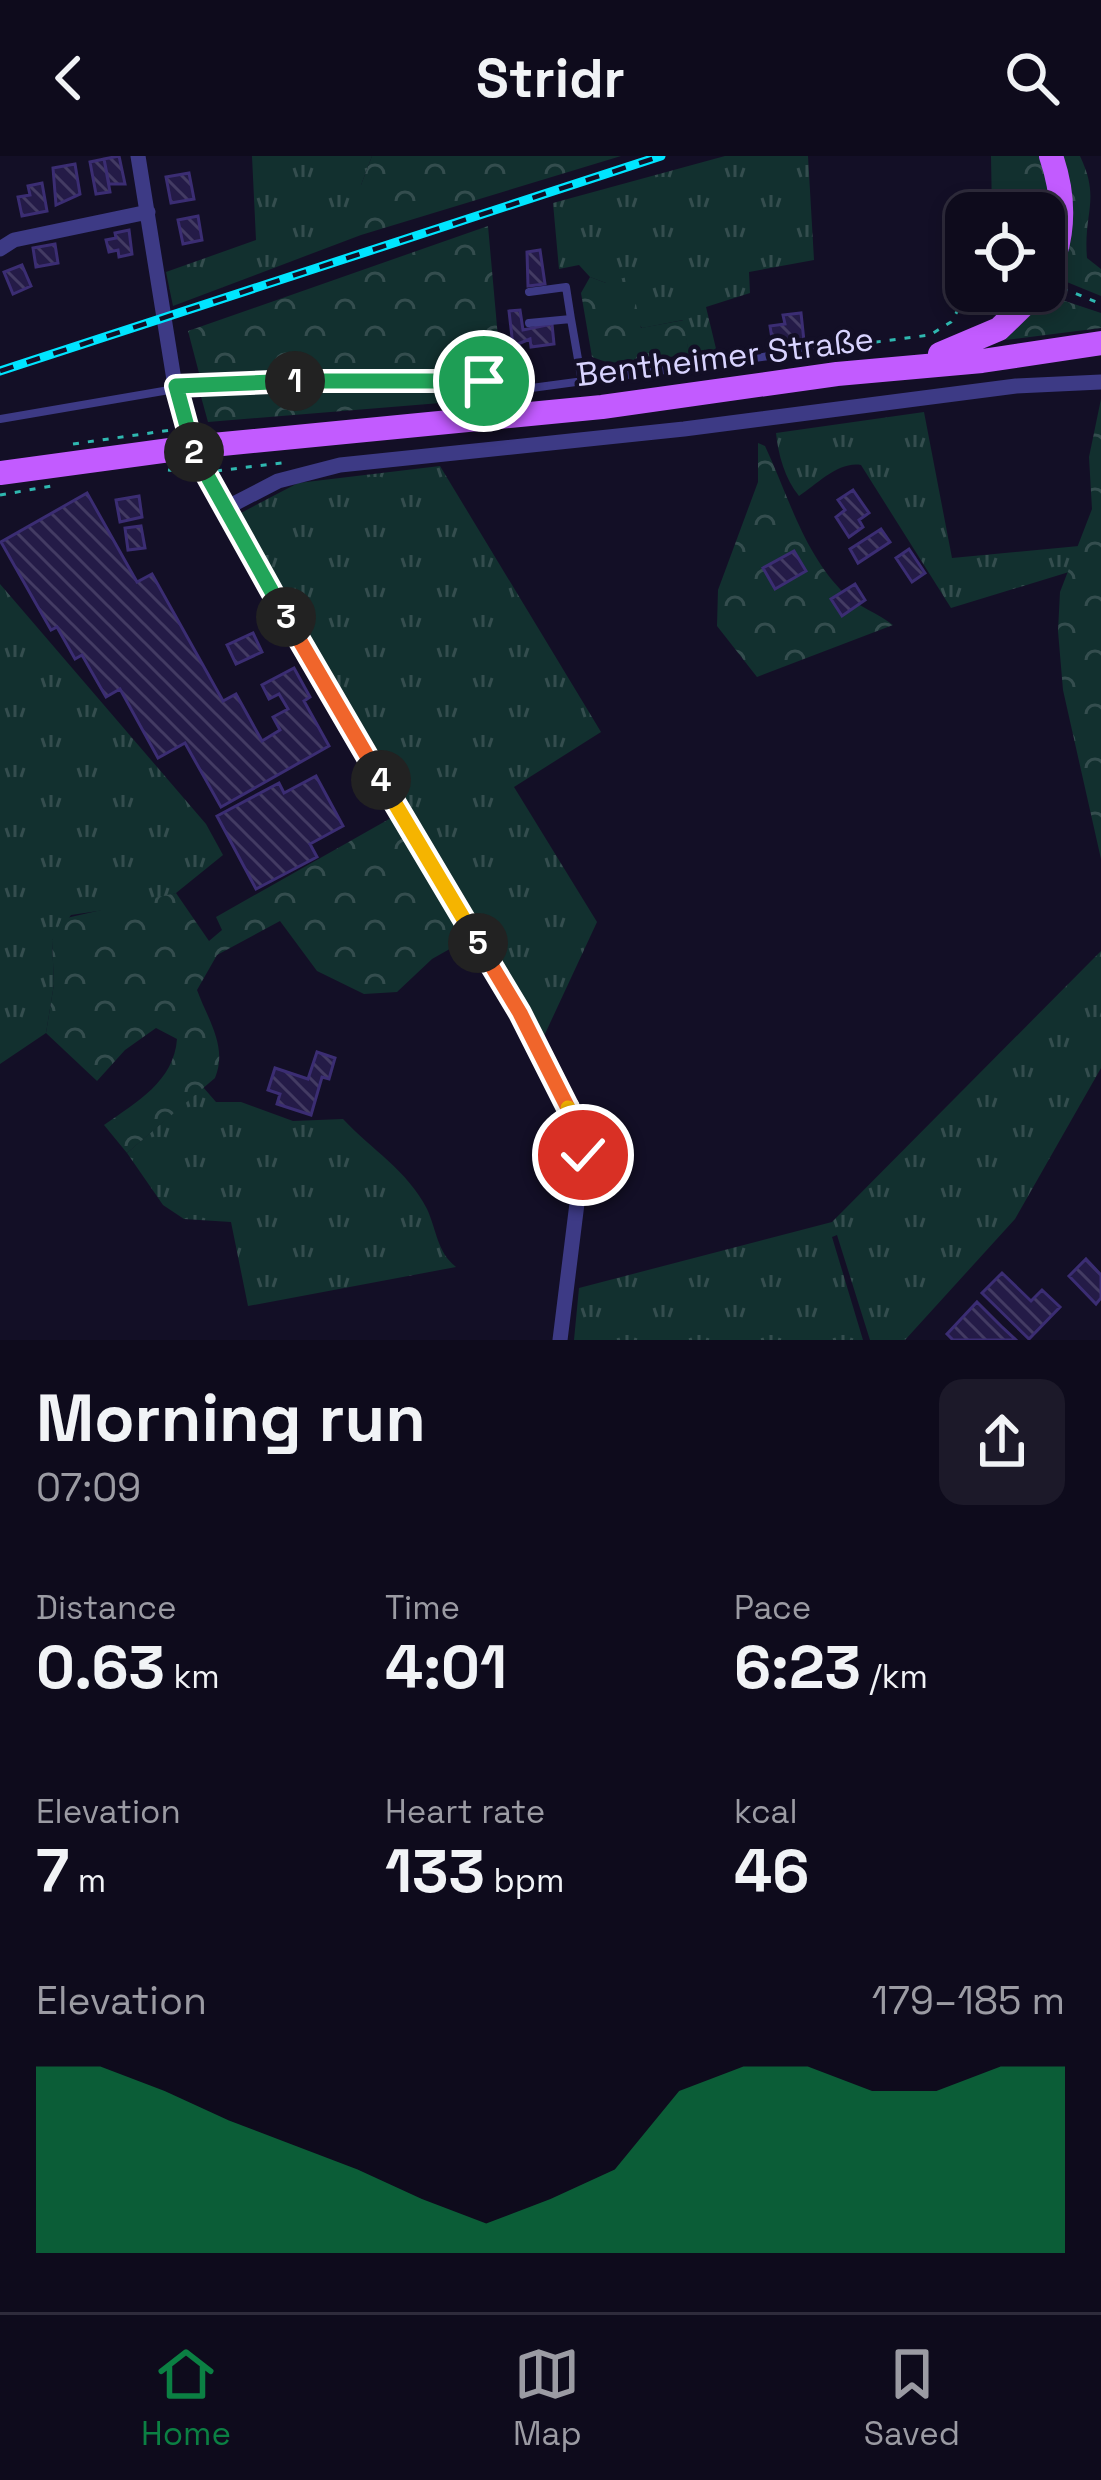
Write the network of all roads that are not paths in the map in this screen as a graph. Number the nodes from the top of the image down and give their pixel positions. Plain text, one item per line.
1 (138, 156) edge
2 (1051, 156) edge
3 (1059, 192) edge
4 (148, 212) junction
5 (0, 249) edge
6 (529, 292) dead end
7 (1019, 312) edge
8 (572, 320) junction
9 (529, 323) dead end
10 (1101, 343) edge
11 (837, 346) road end
12 (1101, 355) edge
13 (982, 361) junction
14 (861, 372) junction
15 (582, 382) junction
16 (1101, 382) edge
17 (176, 386) junction
18 (0, 418) edge
19 (192, 447) junction
20 (0, 473) edge
21 (224, 509) junction
22 (560, 1340) edge

1 - 4 street
2 - 3 main road
4 - 5 street
4 - 17 street
6 - 8 lane
7 - 14 main road
8 - 9 lane
8 - 15 lane
10 - 13 main road, Bentheimer Straße
11 - 15 lane
12 - 13 main road
13 - 14 main road, Bentheimer Straße
14 - 19 main road, Bentheimer Straße
15 - 17 lane
16 - 21 street
17 - 18 lane
17 - 19 street
19 - 20 main road, Bentheimer Straße
19 - 21 street
21 - 22 street

